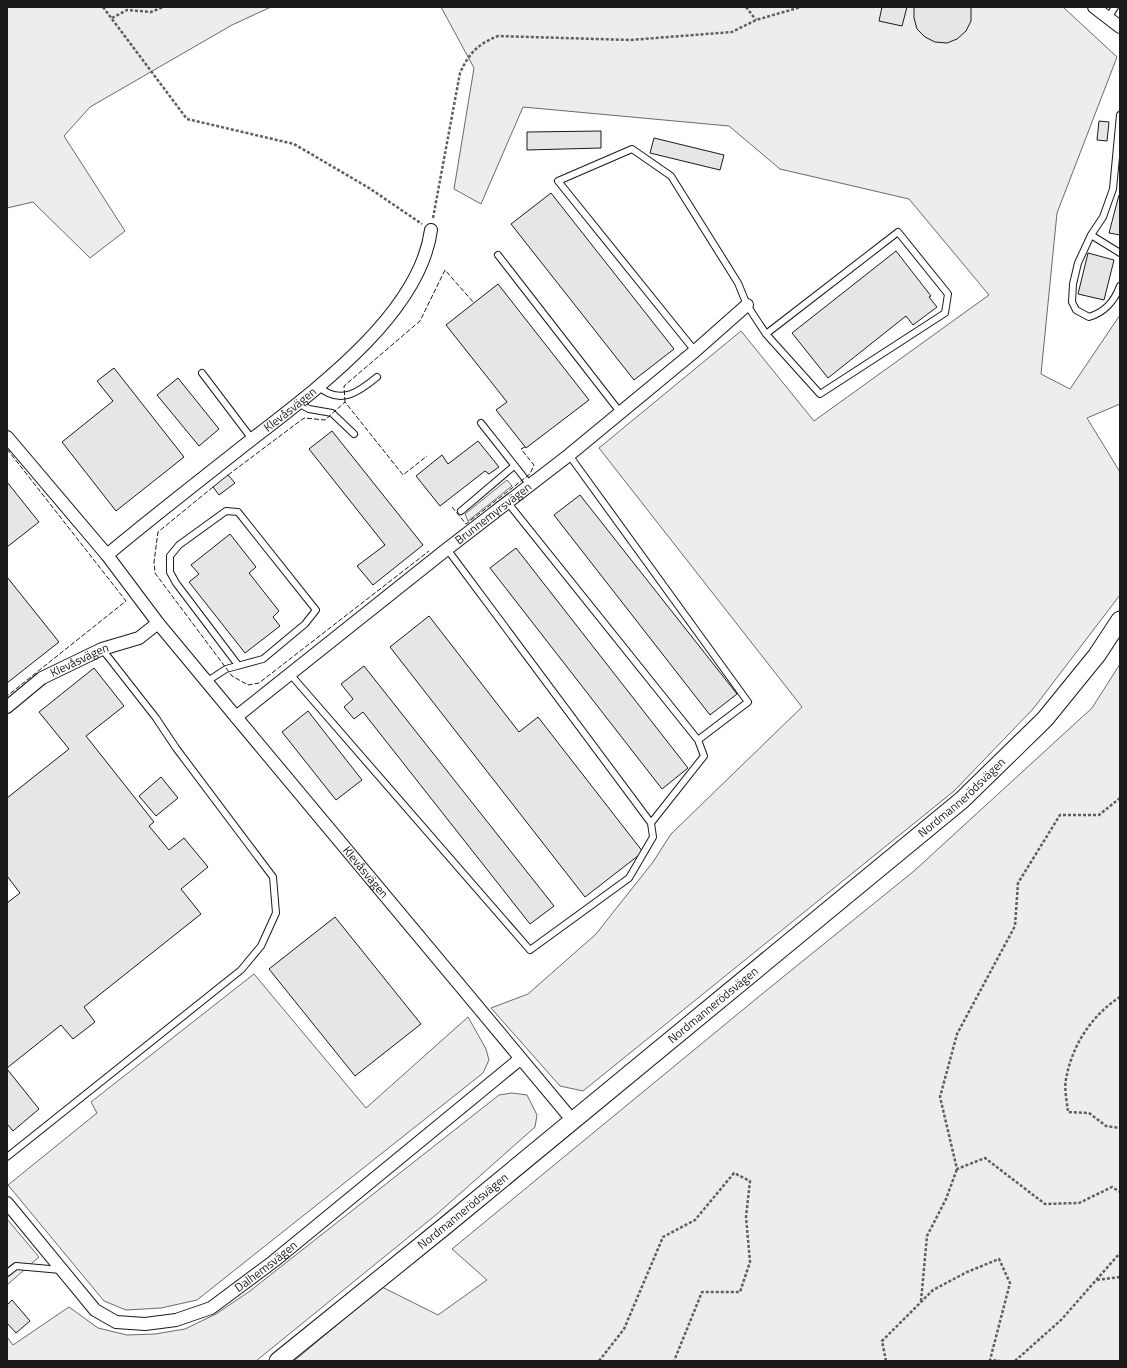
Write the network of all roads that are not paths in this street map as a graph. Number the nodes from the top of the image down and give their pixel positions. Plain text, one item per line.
1 (1094, 7) edge
2 (1115, 7) edge
3 (1108, 18) junction
4 (1120, 27) edge
5 (1120, 115) edge
6 (1120, 127) edge
7 (1120, 188) edge
8 (1112, 189) junction
9 (431, 230) road end
10 (1091, 235) junction
11 (1120, 253) edge
12 (498, 255) dead end
13 (1120, 286) edge
14 (747, 305) junction
15 (766, 334) junction
16 (695, 351) junction
17 (202, 373) dead end
18 (377, 377) dead end
19 (318, 386) junction
20 (298, 403) junction
21 (620, 412) junction
22 (481, 423) dead end
23 (354, 434) dead end
24 (7, 437) edge
25 (252, 439) junction
26 (569, 455) junction
27 (514, 466) junction
28 (530, 486) junction
29 (508, 503) junction
30 (461, 512) dead end
31 (447, 549) junction
32 (107, 555) junction
33 (1120, 620) edge
34 (158, 623) junction
35 (102, 649) junction
36 (238, 665) junction
37 (290, 674) junction
38 (206, 682) junction
39 (7, 707) edge
40 (236, 718) junction
41 (698, 740) junction
42 (651, 823) junction
43 (520, 1059) junction
44 (573, 1121) junction
45 (7, 1157) edge
46 (7, 1203) edge
47 (63, 1270) junction
48 (7, 1273) edge
49 (278, 1361) edge

1 - 3 street
2 - 3 lane
3 - 4 street
5 - 6 lane
6 - 8 lane
7 - 8 lane
8 - 10 lane
9 - 19 street, Klevåsvägen
10 - 11 lane
10 - 13 lane
12 - 21 lane
14 - 15 lane
14 - 16 street, Brunnemyrsvägen
14 - 16 lane
15 - 15 lane
16 - 21 street, Brunnemyrsvägen
17 - 25 lane
18 - 19 lane
19 - 20 street, Klevåsvägen
20 - 23 lane
20 - 25 street, Klevåsvägen
21 - 26 street, Brunnemyrsvägen
22 - 27 lane
24 - 32 street, Klevåsvägen
25 - 32 street, Klevåsvägen
26 - 28 street, Brunnemyrsvägen
26 - 41 lane
27 - 28 lane
27 - 30 lane
28 - 29 street, Brunnemyrsvägen
29 - 31 street, Brunnemyrsvägen
29 - 41 lane
31 - 37 street, Brunnemyrsvägen
31 - 42 lane
32 - 34 street, Klevåsvägen
33 - 44 main road, Nordmannerödsvägen
34 - 35 street, Klevåsvägen
34 - 38 street, Klevåsvägen
35 - 39 street, Klevåsvägen
35 - 45 lane
36 - 36 lane
36 - 38 lane
37 - 40 street, Brunnemyrsvägen
37 - 42 lane
38 - 40 street, Klevåsvägen
40 - 43 street, Klevåsvägen
41 - 42 lane
43 - 44 street, Klevåsvägen
43 - 47 street, Dalhemsvägen
44 - 49 main road, Nordmannerödsvägen
46 - 47 street, Dalhemsvägen
47 - 48 lane

